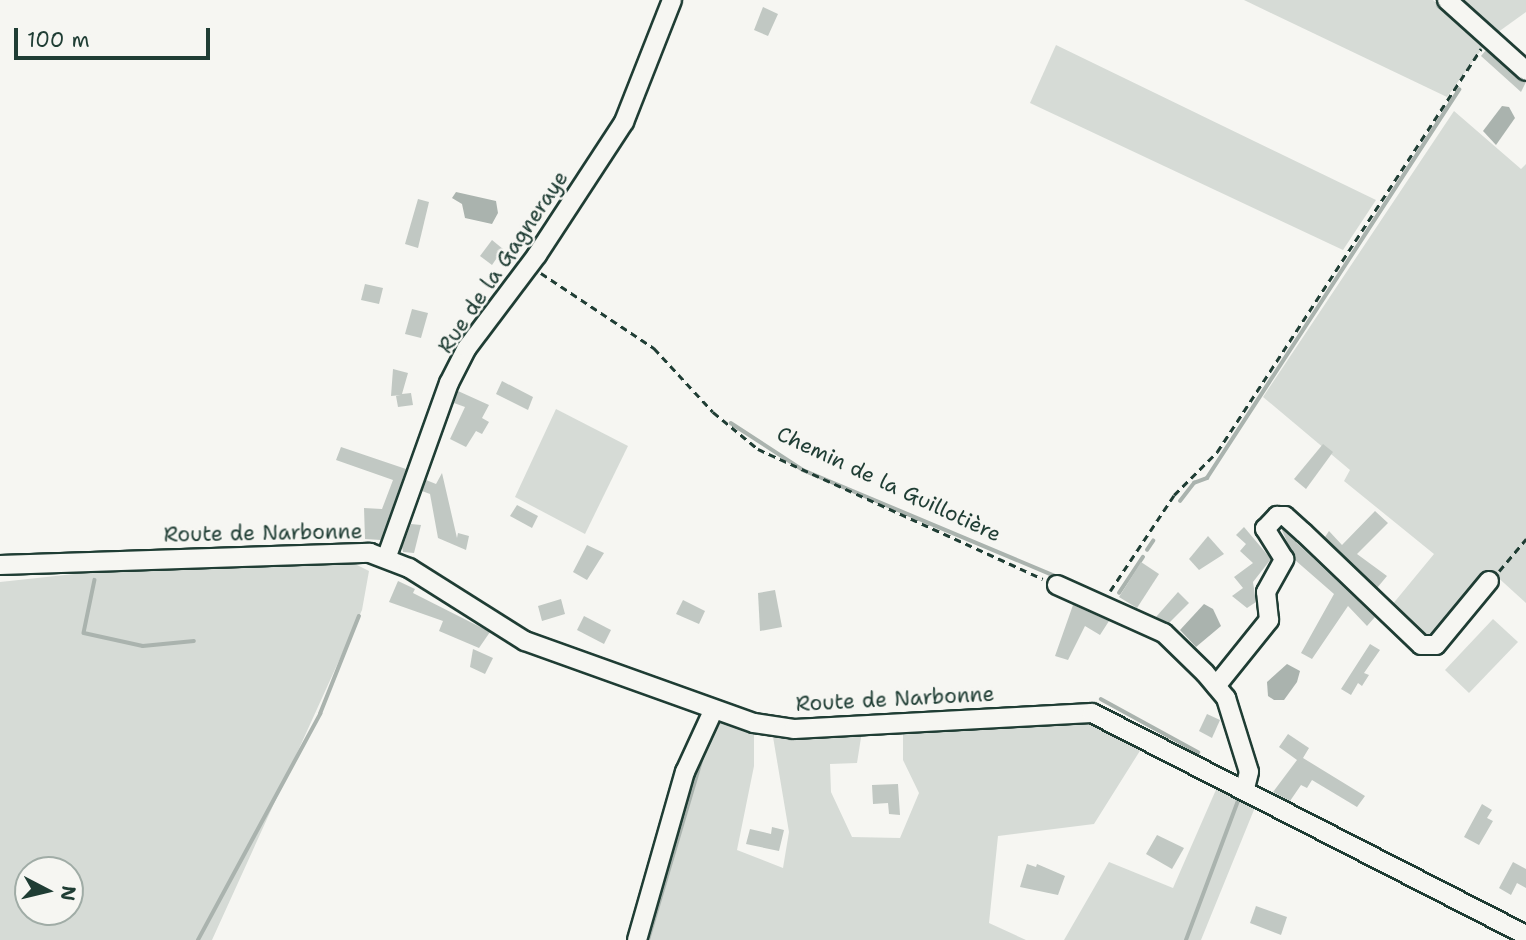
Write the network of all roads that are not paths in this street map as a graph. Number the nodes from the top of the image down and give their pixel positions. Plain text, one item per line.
1 (672, 0) edge
2 (1447, 0) edge
3 (1526, 71) edge
4 (387, 556) junction
5 (0, 565) edge
6 (1489, 582) road end
7 (1057, 585) road end
8 (1216, 686) junction
9 (714, 709) junction
10 (1245, 788) junction
11 (1526, 934) edge
12 (637, 940) edge

1 - 4 street, Rue de la Gagneraye
2 - 3 street
4 - 5 street, Route de Narbonne
4 - 9 street, Route de Narbonne
6 - 8 street
7 - 8 street
8 - 10 street
9 - 10 street, Route de Narbonne
9 - 12 street
10 - 11 street, Route de Narbonne

